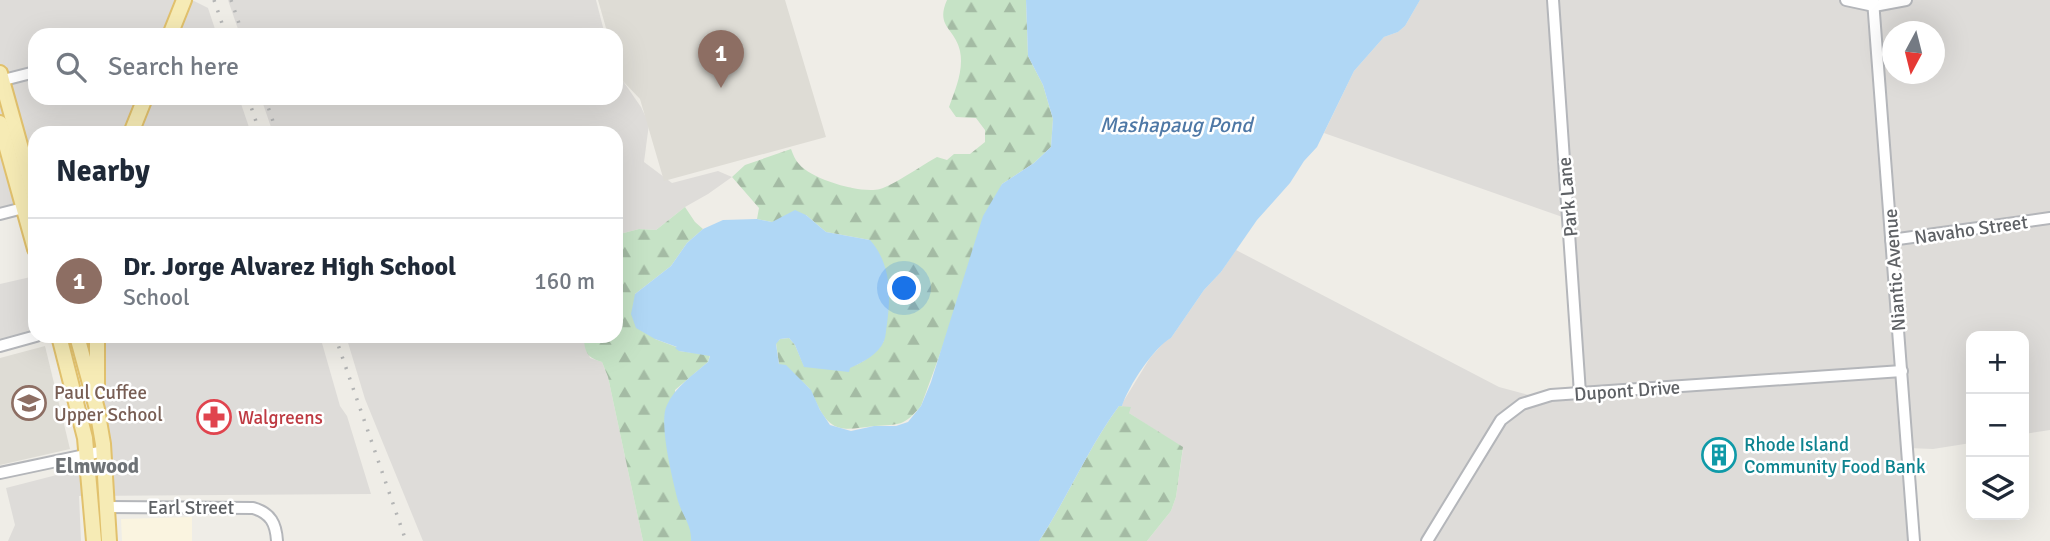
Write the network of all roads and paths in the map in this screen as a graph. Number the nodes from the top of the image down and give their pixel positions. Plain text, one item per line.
1 (184, 0) edge
2 (1553, 0) edge
3 (1846, 0) edge
4 (1906, 0) edge
5 (1873, 3) edge
6 (172, 28) edge
7 (28, 73) edge
8 (1, 78) edge
9 (142, 105) edge
10 (0, 123) edge
11 (134, 126) edge
12 (28, 191) edge
13 (28, 196) edge
14 (28, 205) edge
15 (0, 214) edge
16 (2050, 218) edge
17 (1891, 240) junction
18 (28, 338) edge
19 (61, 343) edge
20 (68, 343) edge
21 (79, 343) edge
22 (97, 343) edge
23 (0, 346) edge
24 (65, 358) junction
25 (1902, 370) junction
26 (1580, 393) junction
27 (97, 410) junction
28 (104, 451) junction
29 (88, 454) junction
30 (0, 473) edge
31 (107, 507) junction
32 (94, 541) edge
33 (109, 541) edge
34 (277, 541) edge
35 (1427, 541) edge
36 (1914, 541) edge

1 - 6 main road
2 - 26 street, Park Lane
3 - 5 street
4 - 5 street
5 - 17 street, Niantic Avenue
7 - 8 street
8 - 12 main road
9 - 11 main road
10 - 13 main road
14 - 15 street
16 - 17 street, Navaho Street
17 - 25 street, Niantic Avenue
18 - 23 street
19 - 24 main road
20 - 24 main road
21 - 27 main road
22 - 27 main road
24 - 29 main road
25 - 26 street, Dupont Drive
25 - 36 street, Niantic Avenue
26 - 35 street, Dupont Drive
27 - 28 main road
28 - 29 street
28 - 31 main road
29 - 30 street
29 - 32 main road
31 - 33 main road
31 - 34 street, Earl Street

